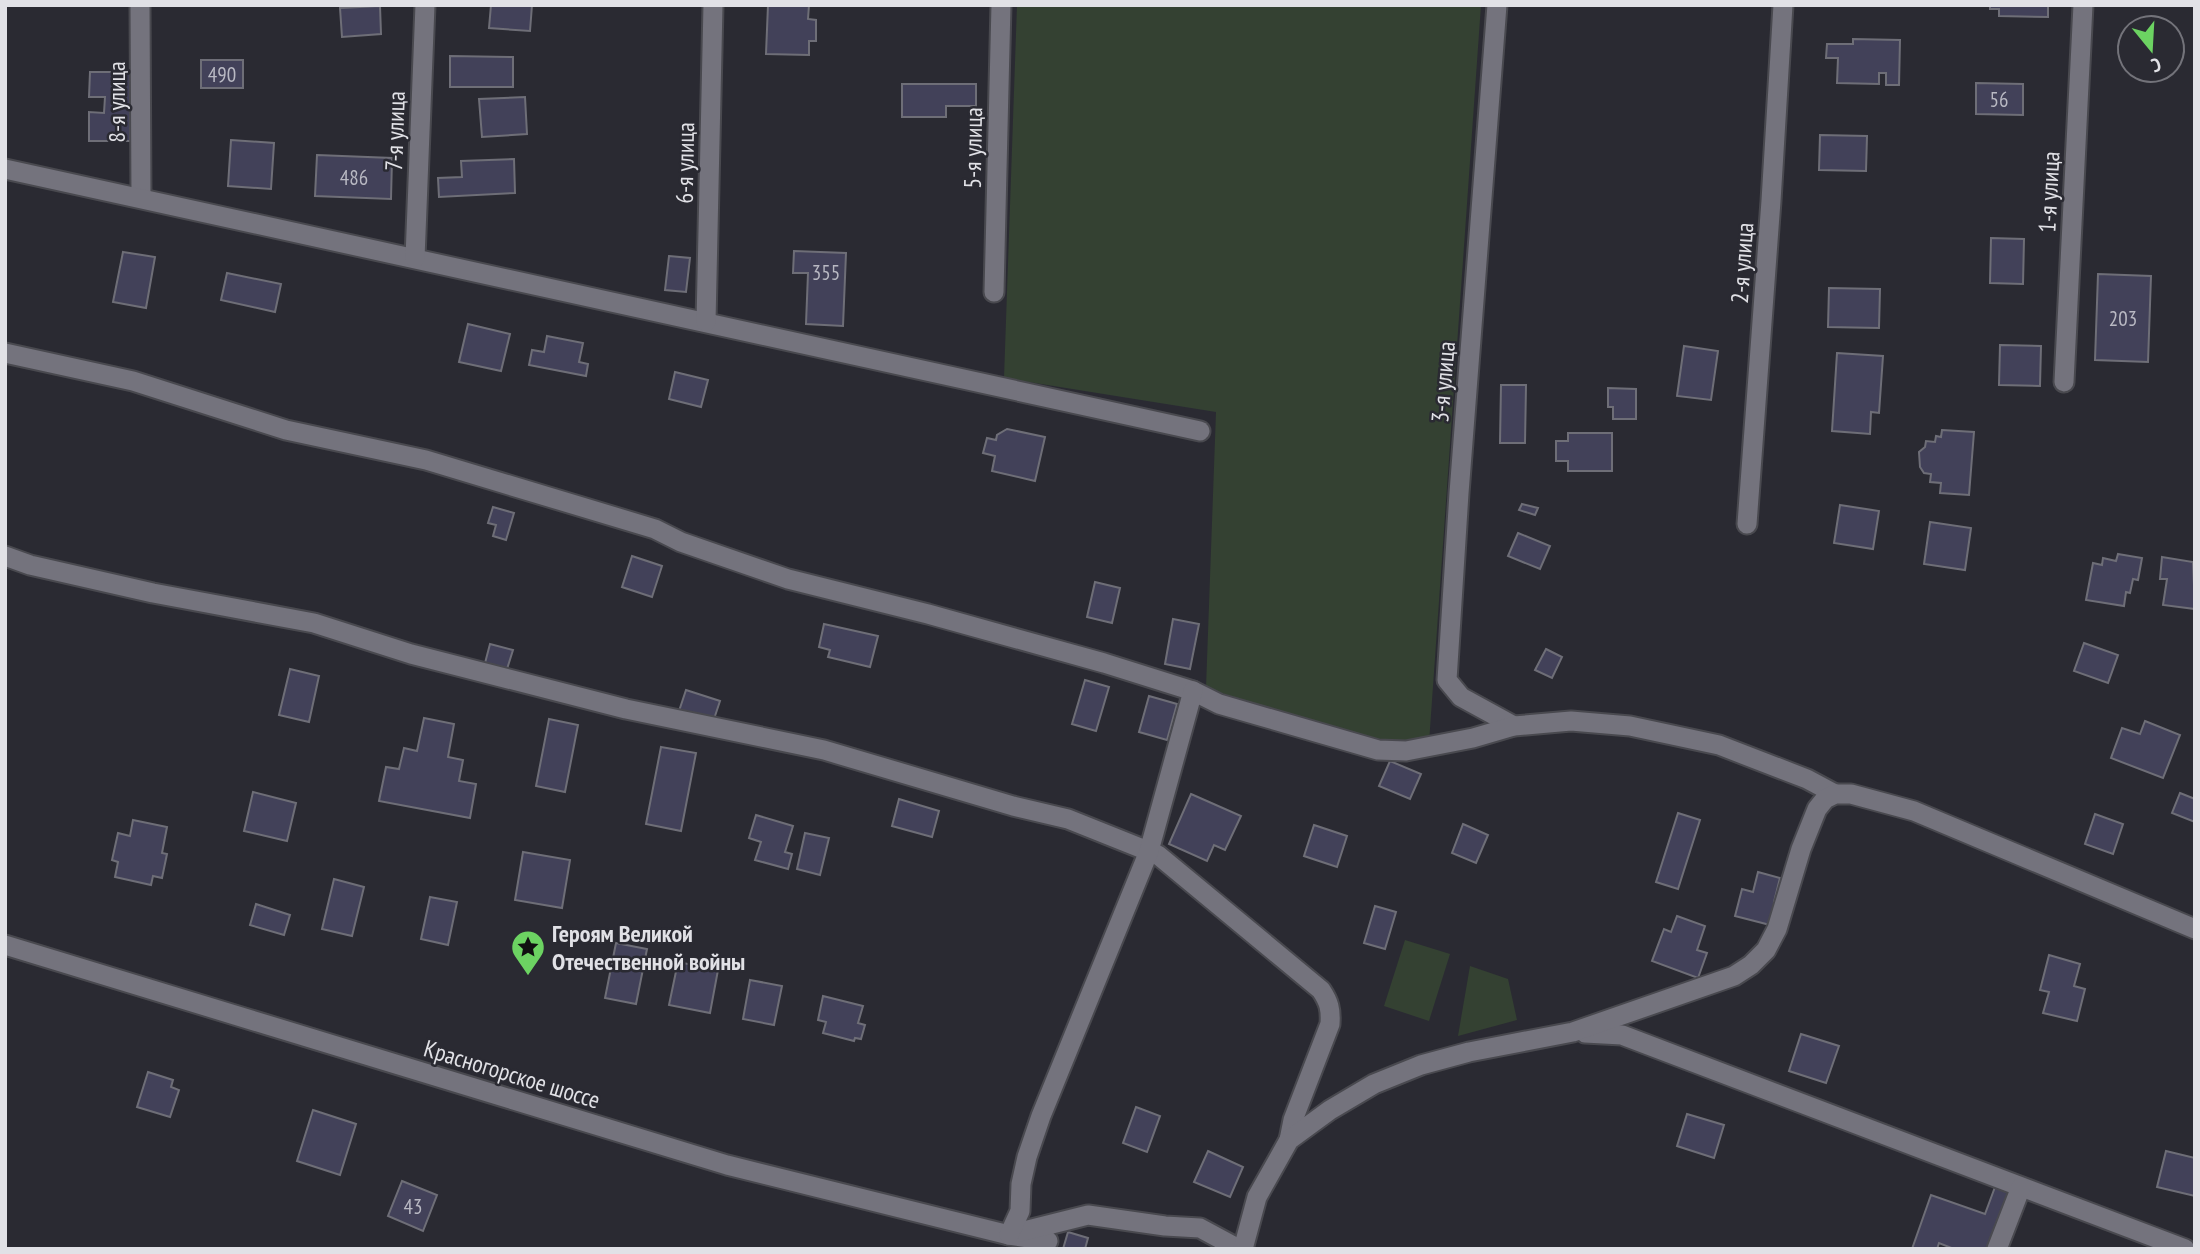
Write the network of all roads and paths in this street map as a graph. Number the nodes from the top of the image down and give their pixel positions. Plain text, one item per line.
1 (140, 5) edge
2 (425, 5) edge
3 (713, 5) edge
4 (1001, 5) edge
5 (1497, 5) edge
6 (1783, 5) edge
7 (2083, 5) edge
8 (5, 169) edge
9 (141, 198) junction
10 (415, 258) junction
11 (994, 292) dead end
12 (706, 322) junction
13 (5, 353) edge
14 (2064, 382) dead end
15 (1200, 430) dead end
16 (1747, 524) dead end
17 (5, 556) edge
18 (1193, 691) junction
19 (1514, 726) junction
20 (1835, 793) junction
21 (1149, 851) junction
22 (2195, 929) edge
23 (5, 945) edge
24 (1573, 1032) junction
25 (1289, 1140) junction
26 (2021, 1187) junction
27 (1009, 1235) junction
28 (1048, 1241) dead end
29 (1241, 1249) edge
30 (1997, 1249) edge
31 (2185, 1249) edge

1 - 9 street, 8-я улица
2 - 10 street, 7-я улица
3 - 12 street, 6-я улица
4 - 11 street, 5-я улица
5 - 19 street, 3-я улица
6 - 16 street, 2-я улица
7 - 14 street, 1-я улица
8 - 9 street
9 - 10 street
10 - 12 street
12 - 15 street
13 - 18 street
17 - 21 street
18 - 19 street
18 - 21 street
19 - 20 street
20 - 22 street
20 - 24 street
21 - 25 street
21 - 27 street
23 - 27 street, Красногорское шоссе
24 - 25 street
24 - 26 street
25 - 29 street
26 - 30 street
26 - 31 street
27 - 28 street, Красногорское шоссе
27 - 29 street

